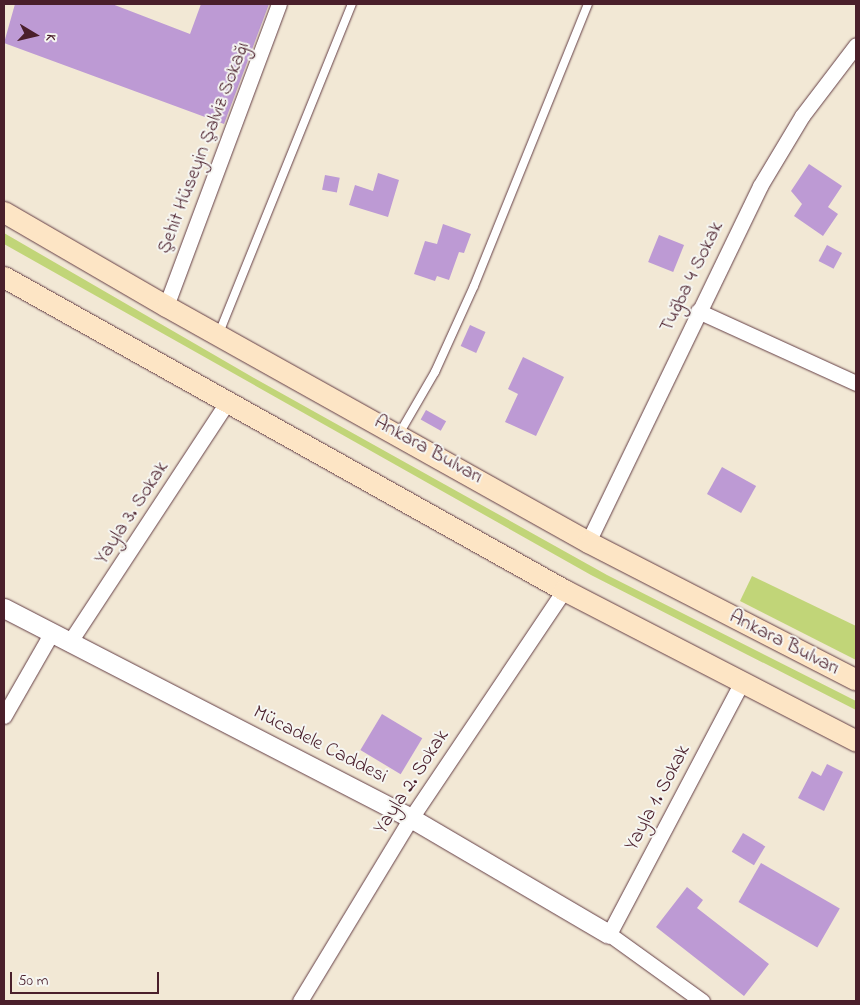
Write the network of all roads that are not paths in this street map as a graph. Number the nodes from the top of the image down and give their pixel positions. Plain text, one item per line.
1 (279, 4) edge
2 (352, 4) edge
3 (588, 4) edge
4 (856, 44) edge
5 (4, 212) edge
6 (4, 277) edge
7 (166, 306) junction
8 (698, 311) junction
9 (218, 335) junction
10 (856, 383) edge
11 (226, 404) junction
12 (399, 434) junction
13 (588, 542) junction
14 (564, 590) junction
15 (4, 608) edge
16 (51, 634) junction
17 (70, 643) junction
18 (856, 680) edge
19 (742, 682) junction
20 (4, 716) edge
21 (856, 741) edge
22 (411, 818) junction
23 (609, 934) junction
24 (300, 1001) edge
25 (702, 1001) edge

1 - 7 street, Şehit Hüseyin Şalviz Sokağı
2 - 9 lane
3 - 12 lane
4 - 8 street, Tuğba 4 Sokak
5 - 7 main road, Ankara Bulvarı
6 - 11 main road
7 - 9 main road, Ankara Bulvarı
8 - 10 street
8 - 13 street, Tuğba 4 Sokak
9 - 12 main road, Ankara Bulvarı
11 - 14 main road
11 - 17 street, Yayla 3. Sokak
12 - 13 main road, Ankara Bulvarı
13 - 18 main road, Ankara Bulvarı
14 - 19 main road
14 - 22 street, Yayla 2. Sokak
15 - 16 street, Mücadele Caddesi
16 - 17 street, Mücadele Caddesi
16 - 20 street
17 - 22 street, Mücadele Caddesi
19 - 21 main road
19 - 23 street, Yayla 1. Sokak
22 - 23 street, Mücadele Caddesi
22 - 24 street, Yayla 2. Sokak
23 - 25 street

